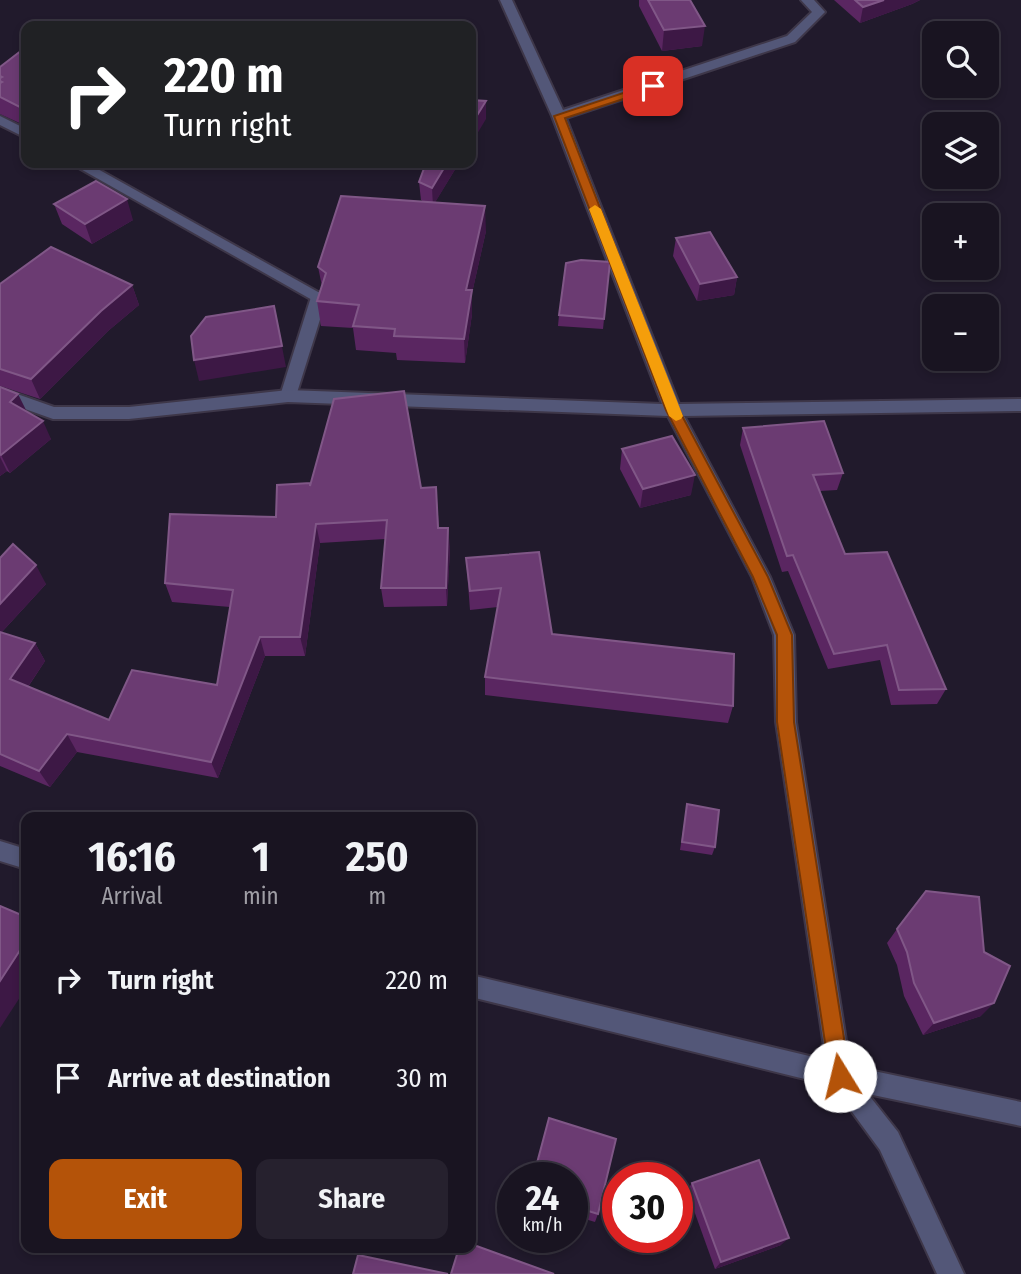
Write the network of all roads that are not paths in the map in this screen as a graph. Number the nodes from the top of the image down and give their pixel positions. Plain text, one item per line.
1 (506, 0) edge
2 (807, 0) edge
3 (559, 116) junction
4 (0, 120) edge
5 (21, 131) edge
6 (86, 168) edge
7 (0, 394) edge
8 (288, 396) junction
9 (1021, 405) edge
10 (673, 410) junction
11 (0, 851) edge
12 (21, 857) edge
13 (476, 987) edge
14 (840, 1076) junction
15 (1021, 1114) edge
16 (951, 1274) edge

1 - 3 street
2 - 3 street
3 - 10 street
4 - 5 street
6 - 8 street
7 - 8 street
8 - 10 street
9 - 10 street
10 - 14 street
11 - 12 street
13 - 14 street
14 - 15 street
14 - 16 street

